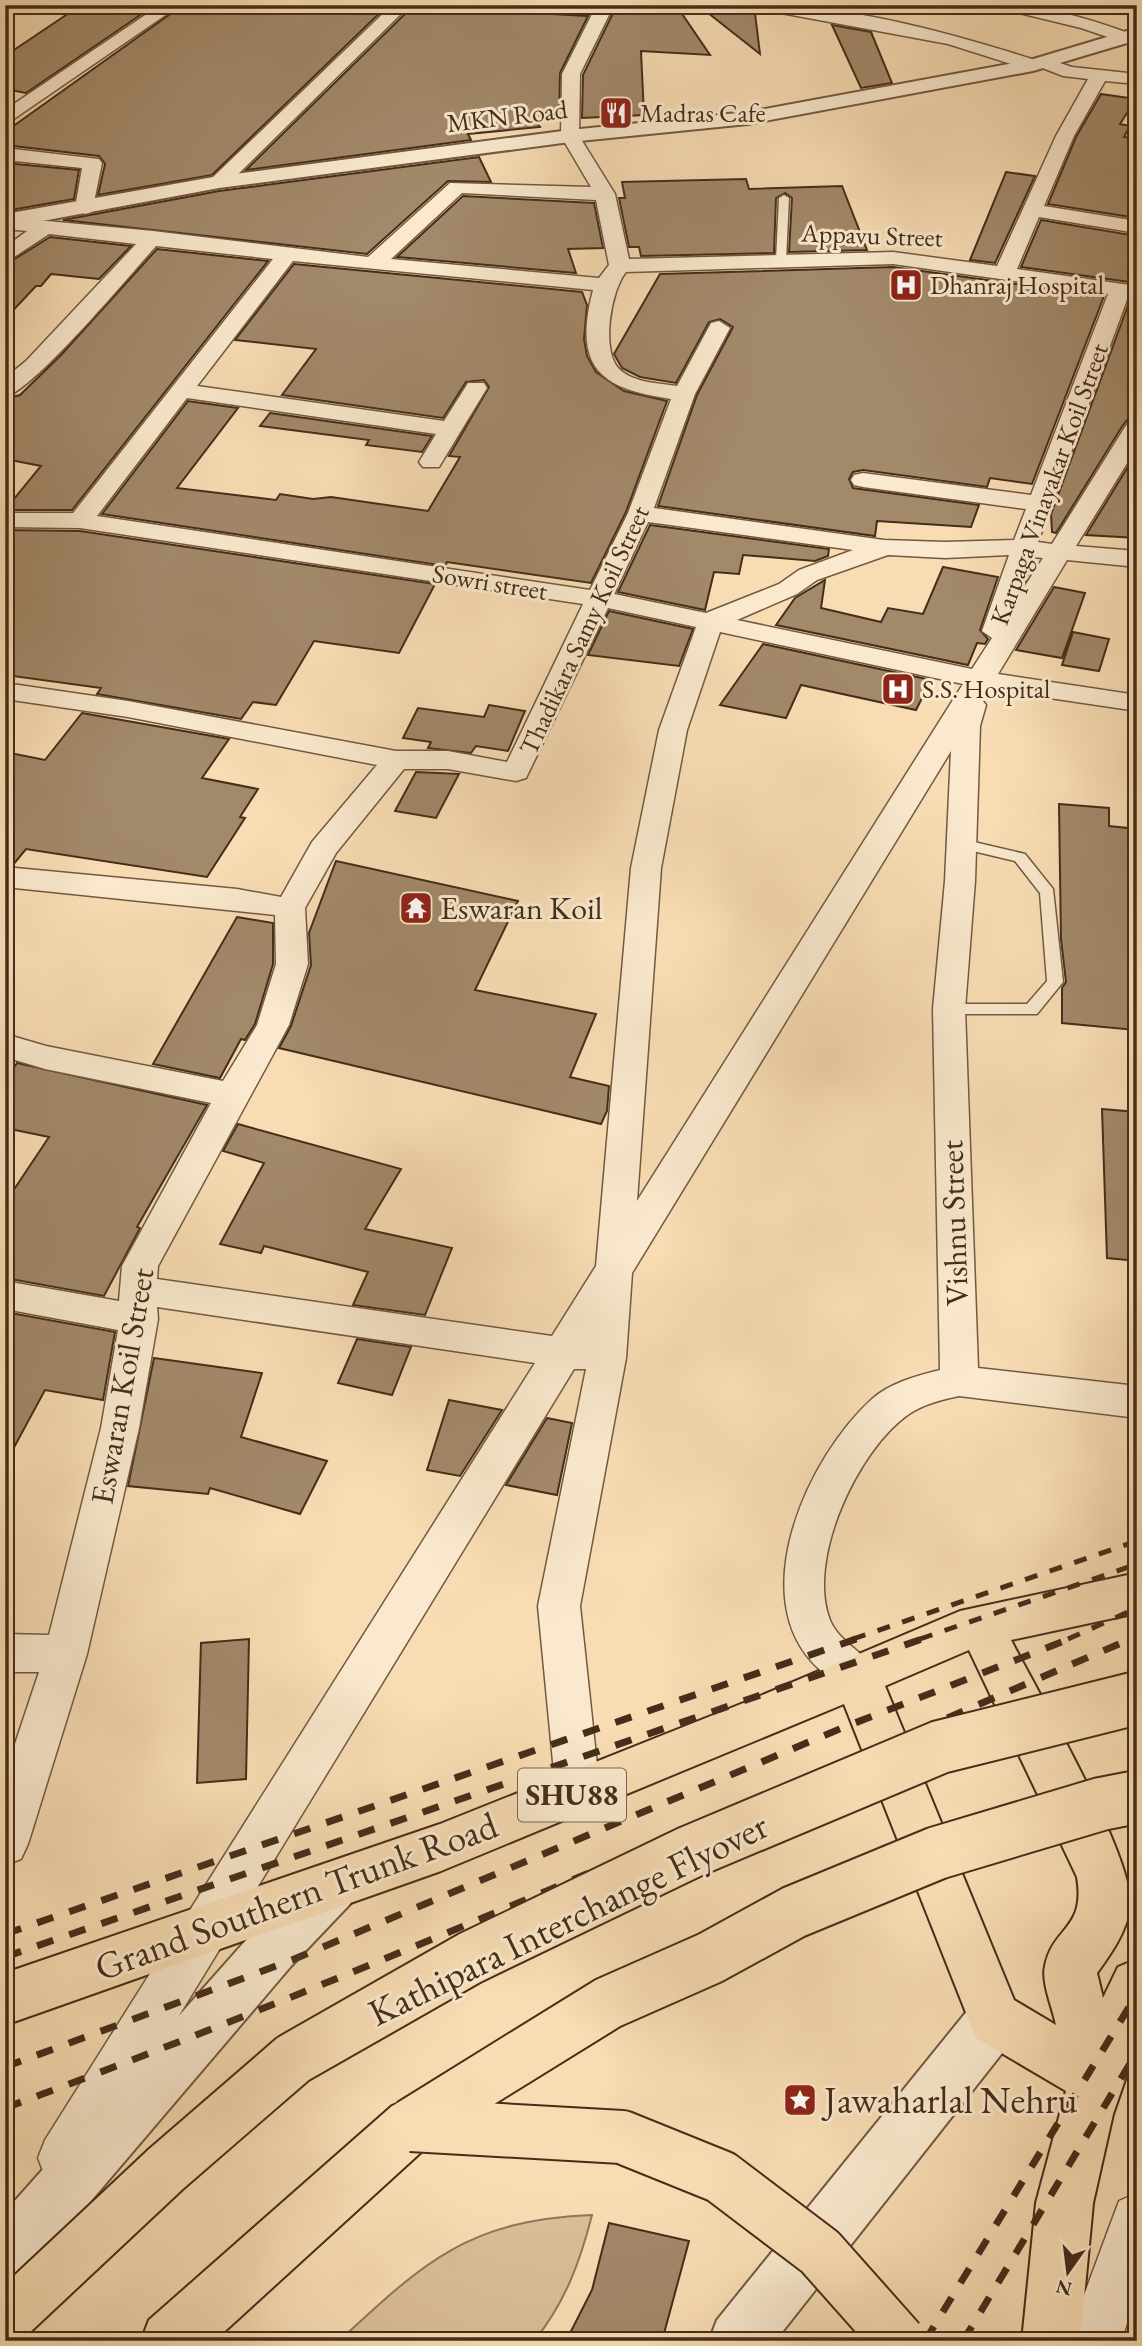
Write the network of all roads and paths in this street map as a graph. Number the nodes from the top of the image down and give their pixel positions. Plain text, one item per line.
1 (172, 5) edge
2 (402, 5) edge
3 (533, 5) edge
4 (765, 5) edge
5 (1009, 5) edge
6 (607, 8) edge
7 (1132, 38) edge
8 (1037, 64) junction
9 (1100, 73) junction
10 (1137, 79) edge
11 (5, 119) edge
12 (570, 136) junction
13 (5, 154) edge
14 (219, 182) junction
15 (605, 194) junction
16 (784, 198) dead end
17 (85, 208) junction
18 (1032, 210) junction
19 (5, 222) edge
20 (46, 227) junction
21 (1137, 227) edge
22 (153, 237) junction
23 (287, 255) junction
24 (5, 257) edge
25 (782, 260) junction
26 (373, 264) junction
27 (1005, 272) junction
28 (612, 276) junction
29 (1128, 291) edge
30 (719, 328) dead end
31 (476, 387) dead end
32 (5, 390) edge
33 (183, 391) junction
34 (684, 394) junction
35 (1137, 427) edge
36 (452, 429) junction
37 (431, 461) dead end
38 (863, 480) dead end
39 (1042, 504) junction
40 (640, 513) junction
41 (5, 520) edge
42 (80, 521) junction
43 (885, 547) junction
44 (1022, 550) junction
45 (1137, 559) edge
46 (601, 599) junction
47 (711, 621) junction
48 (979, 679) junction
49 (5, 691) edge
50 (1137, 702) edge
51 (396, 760) junction
52 (961, 844) junction
53 (5, 877) edge
54 (289, 908) junction
55 (949, 1009) junction
56 (5, 1045) edge
57 (232, 1094) junction
58 (5, 1295) edge
59 (138, 1305) junction
60 (607, 1358) junction
61 (959, 1381) junction
62 (1137, 1402) edge
63 (1137, 1593) edge
64 (981, 1627) junction
65 (5, 1653) edge
66 (66, 1654) junction
67 (857, 1676) junction
68 (1137, 1698) edge
69 (578, 1793) junction
70 (1137, 1797) edge
71 (5, 1844) edge
72 (332, 1886) junction
73 (1137, 1985) edge
74 (5, 1999) edge
75 (995, 2019) junction
76 (1095, 2078) junction
77 (411, 2125) junction
78 (1137, 2219) edge
79 (6, 2251) edge
80 (5, 2320) edge
81 (170, 2341) edge
82 (738, 2341) edge
83 (899, 2341) edge
84 (1051, 2341) edge
85 (1094, 2341) edge

1 - 11 street
2 - 14 street
3 - 6 street
4 - 8 street
5 - 7 street
6 - 12 street
7 - 8 street, MKN Road
8 - 9 street
8 - 12 street, MKN Road
9 - 10 street
9 - 18 street
12 - 14 street, MKN Road
12 - 15 street
13 - 17 street
14 - 17 street, MKN Road
15 - 26 street
15 - 28 street
16 - 25 lane
17 - 19 street, MKN Road
18 - 21 street
18 - 27 street
19 - 20 street, Appavu Street
20 - 22 street, Appavu Street
20 - 24 street
22 - 23 street, Appavu Street
22 - 32 street
23 - 26 street, Appavu Street
23 - 33 street
25 - 27 street, Appavu Street
25 - 28 street, Appavu Street
26 - 28 street, Appavu Street
27 - 29 street, Appavu Street
28 - 34 street
29 - 39 street, Karpaga Vinayakar Koil Street
30 - 34 street, Thadikara Samy Koil Street
31 - 36 street
33 - 36 street
33 - 42 street
34 - 40 street, Thadikara Samy Koil Street
35 - 79 street
36 - 37 street
38 - 39 street
39 - 44 street, Karpaga Vinayakar Koil Street
40 - 43 street
40 - 46 street, Thadikara Samy Koil Street
41 - 42 street, Sowri street
42 - 46 street, Sowri street
43 - 44 street
43 - 47 street
44 - 45 street
44 - 48 street, Karpaga Vinayakar Koil Street
46 - 47 street, Sowri street
46 - 51 street, Thadikara Samy Koil Street
47 - 48 street, Sowri street
47 - 60 street
48 - 50 street, Sowri street
48 - 52 street, Vishnu Street
49 - 51 street, Thadikara Samy Koil Street
51 - 54 street
52 - 55 street, Vishnu Street
52 - 55 lane
53 - 54 street
54 - 57 street, Eswaran Koil Street
55 - 61 street, Vishnu Street
56 - 57 street
57 - 59 street, Eswaran Koil Street
58 - 59 street
59 - 60 street
59 - 66 street, Eswaran Koil Street
60 - 69 street
61 - 62 street
61 - 67 street
63 - 64 main road, Grand Southern Trunk Road / SHU88
64 - 67 main road, Grand Southern Trunk Road / SHU88
64 - 76 main road
65 - 66 street
66 - 71 street, Eswaran Koil Street
67 - 69 main road, Grand Southern Trunk Road / SHU88
67 - 75 main road
68 - 80 main road, Kathipara Interchange Flyover, bridge
69 - 72 main road, Grand Southern Trunk Road / SHU88
70 - 77 main road, bridge
72 - 74 main road, Grand Southern Trunk Road / SHU88
72 - 79 street
73 - 76 main road
75 - 76 main road
75 - 82 street
76 - 84 main road
77 - 81 main road
77 - 83 main road, bridge
78 - 85 street

